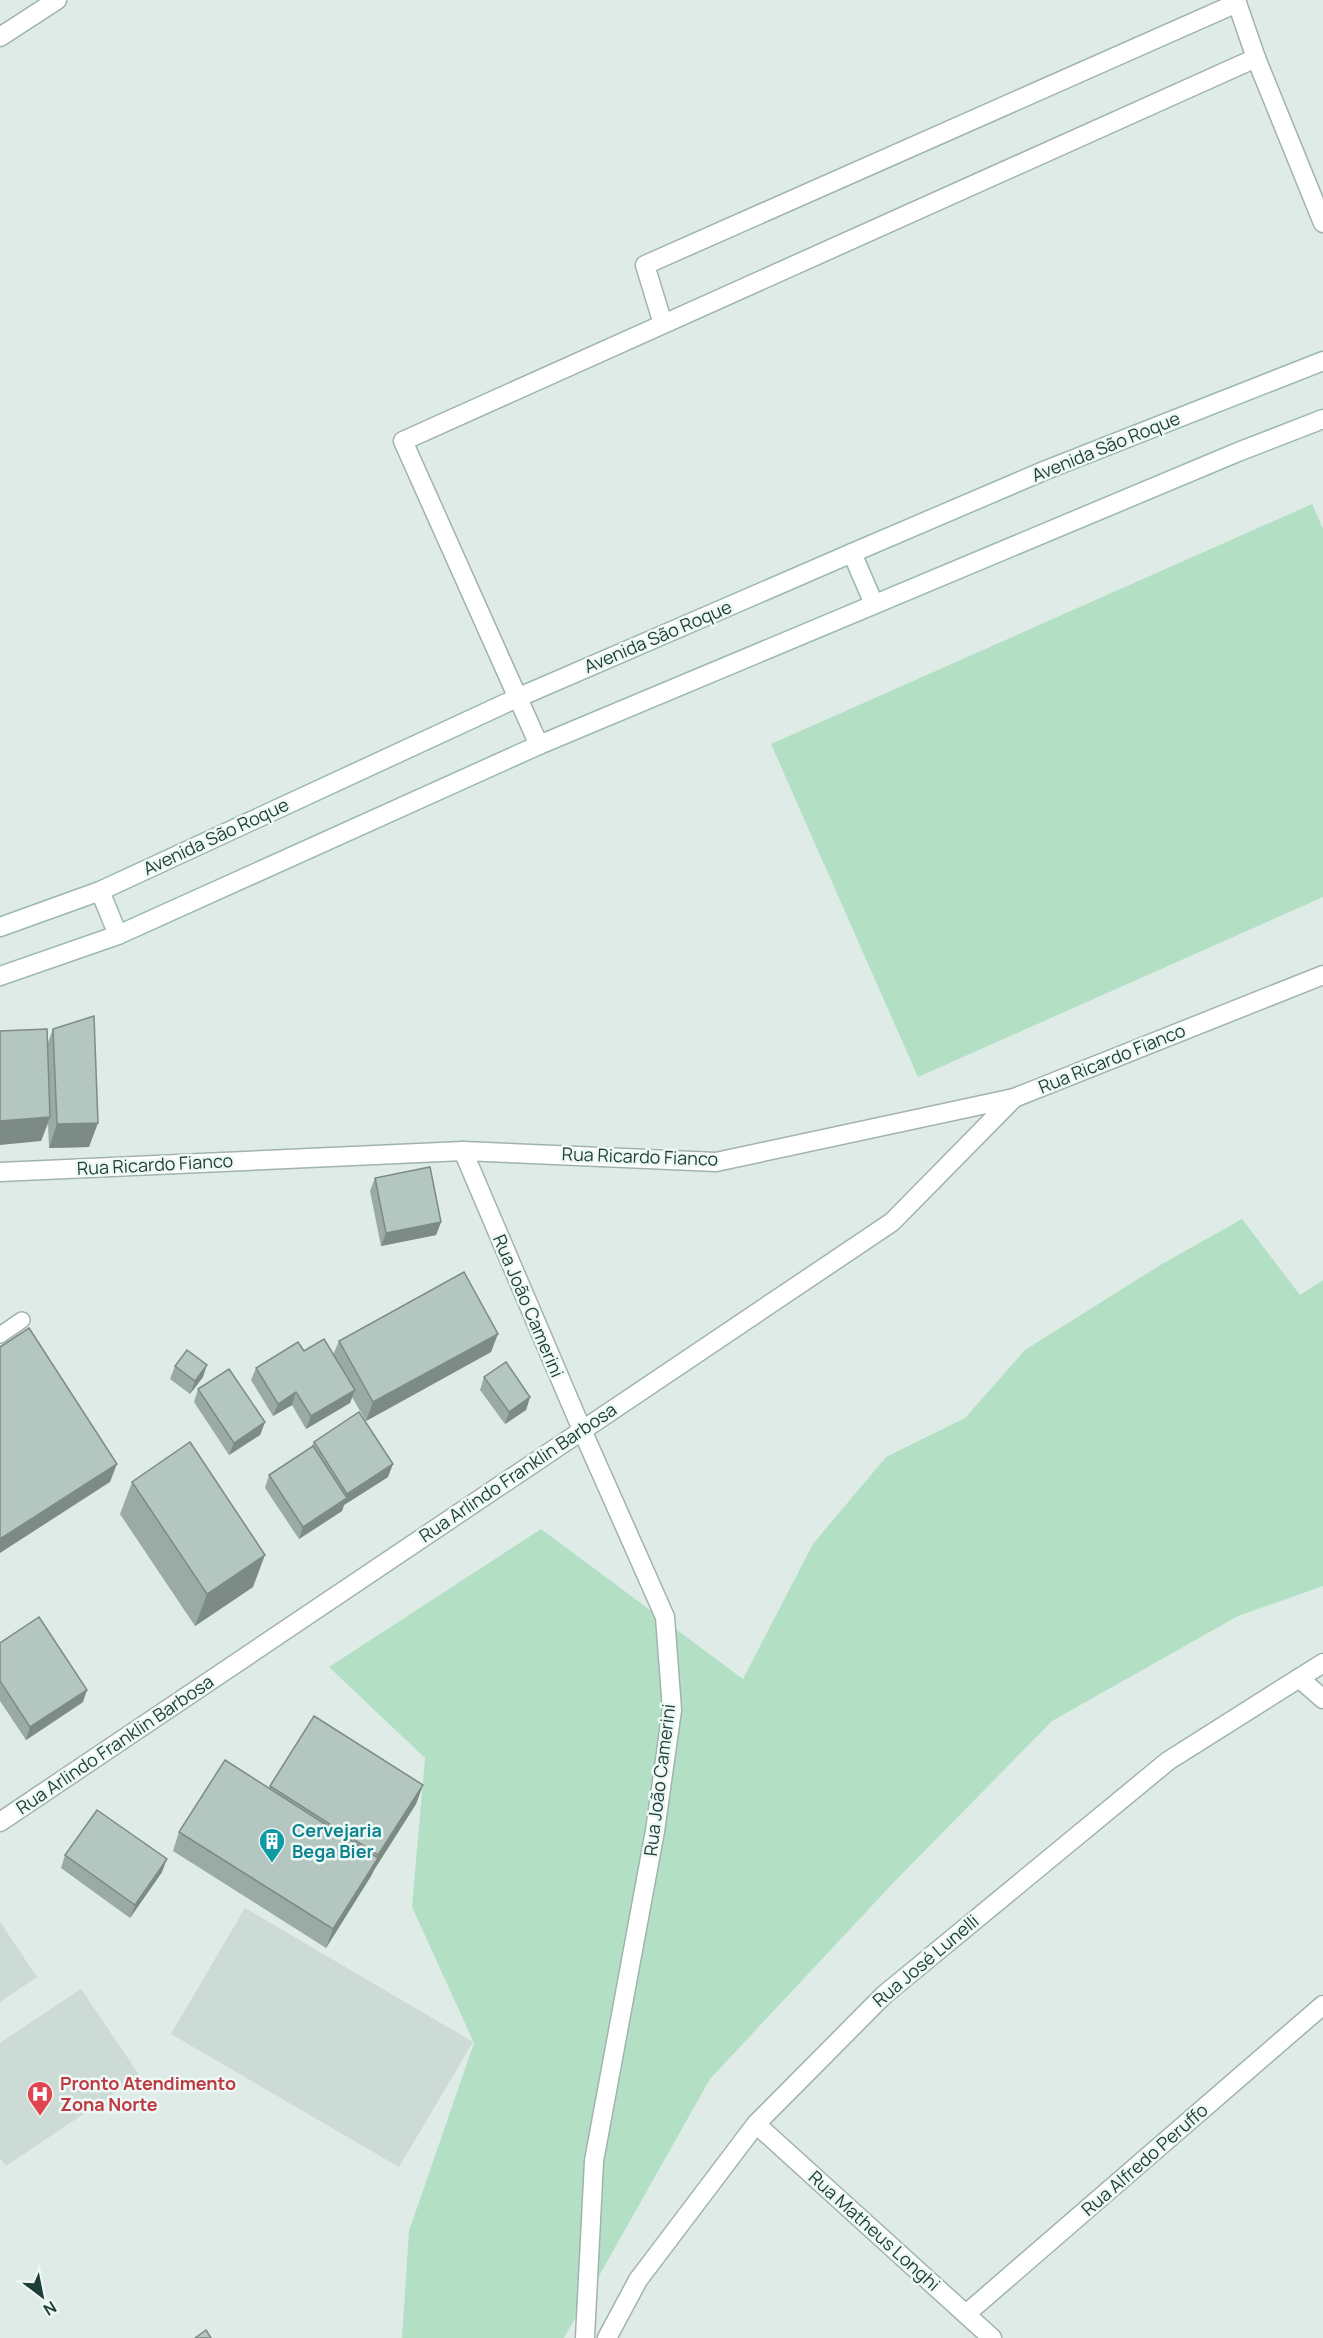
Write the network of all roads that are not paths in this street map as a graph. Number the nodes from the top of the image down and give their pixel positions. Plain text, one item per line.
1 (57, 0) edge
2 (1237, 2) edge
3 (0, 38) edge
4 (1256, 58) junction
5 (1323, 223) edge
6 (663, 324) junction
7 (1323, 361) edge
8 (1323, 419) edge
9 (852, 553) junction
10 (874, 604) junction
11 (517, 698) junction
12 (539, 745) junction
13 (100, 891) junction
14 (0, 927) edge
15 (118, 935) junction
16 (1323, 975) edge
17 (0, 976) edge
18 (1014, 1098) junction
19 (463, 1151) junction
20 (0, 1172) edge
21 (22, 1320) dead end
22 (0, 1335) edge
23 (582, 1430) junction
24 (1323, 1663) edge
25 (1299, 1678) junction
26 (1323, 1700) edge
27 (0, 1822) edge
28 (1323, 2005) edge
29 (756, 2124) junction
30 (966, 2314) junction
31 (585, 2338) edge
32 (607, 2338) edge
33 (992, 2338) edge

1 - 3 street
2 - 4 street
2 - 6 street
4 - 5 street
4 - 6 street
6 - 11 street
7 - 9 street, Avenida São Roque
8 - 10 street
9 - 10 street
9 - 11 street, Avenida São Roque
10 - 12 street
11 - 12 street
11 - 13 street, Avenida São Roque
12 - 15 street
13 - 14 street, Avenida São Roque
13 - 15 street
15 - 17 street
16 - 18 street, Rua Ricardo Fianco
18 - 19 street, Rua Ricardo Fianco
18 - 23 street, Rua Arlindo Franklin Barbosa
19 - 20 street, Rua Ricardo Fianco
19 - 23 street, Rua João Camerini
21 - 22 lane
23 - 27 street, Rua Arlindo Franklin Barbosa
23 - 31 street, Rua João Camerini
24 - 25 street, Rua José Lunelli
25 - 26 street
25 - 29 street, Rua José Lunelli
28 - 30 street, Rua Alfredo Peruffo
29 - 30 street, Rua Matheus Longhi
29 - 32 street, Rua José Lunelli
30 - 33 street, Rua Matheus Longhi

